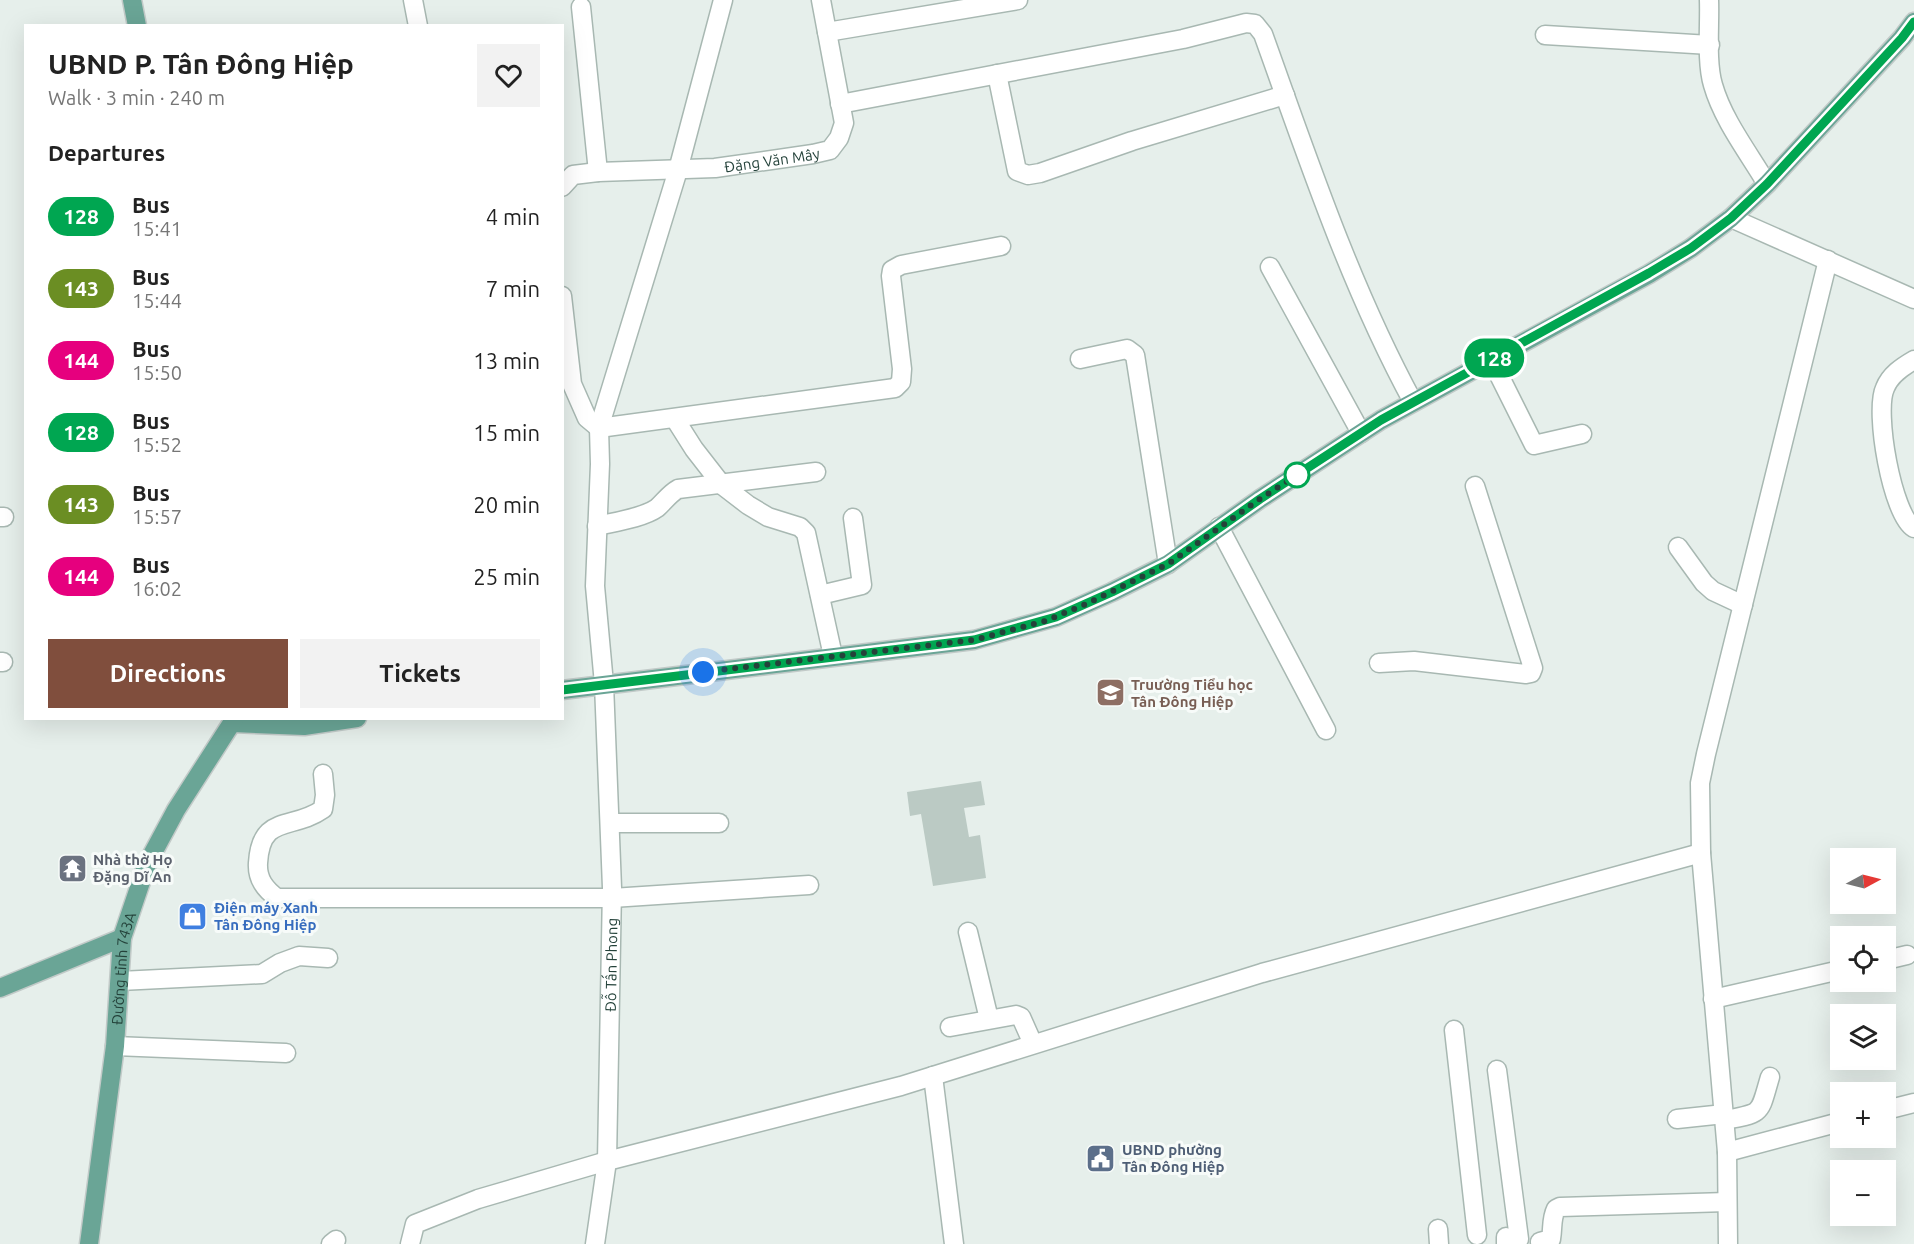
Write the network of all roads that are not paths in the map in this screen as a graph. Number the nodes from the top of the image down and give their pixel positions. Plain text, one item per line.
1 (132, 0) edge
2 (413, 0) edge
3 (723, 0) edge
4 (821, 0) edge
5 (1018, 0) edge
6 (1709, 0) edge
7 (581, 8) dead end
8 (1914, 22) edge
9 (137, 24) edge
10 (418, 24) edge
11 (827, 32) junction
12 (1545, 35) dead end
13 (1710, 45) junction
14 (998, 74) junction
15 (1285, 95) junction
16 (840, 104) junction
17 (678, 170) junction
18 (598, 172) junction
19 (1767, 184) junction
20 (564, 185) edge
21 (1731, 218) junction
22 (1001, 246) dead end
23 (1828, 260) junction
24 (1270, 267) dead end
25 (1914, 299) edge
26 (564, 314) edge
27 (1080, 359) dead end
28 (1491, 359) junction
29 (1914, 360) edge
30 (1413, 402) junction
31 (675, 419) junction
32 (599, 428) junction
33 (1361, 433) junction
34 (1582, 434) dead end
35 (816, 472) dead end
36 (722, 485) junction
37 (1475, 486) dead end
38 (853, 518) dead end
39 (597, 526) junction
40 (1220, 527) junction
41 (1914, 528) edge
42 (1678, 547) dead end
43 (1168, 564) junction
44 (820, 595) junction
45 (1743, 606) junction
46 (833, 656) junction
47 (1379, 663) dead end
48 (604, 684) junction
49 (564, 690) edge
50 (344, 720) edge
51 (234, 721) edge
52 (1326, 730) dead end
53 (323, 774) dead end
54 (610, 823) junction
55 (719, 823) dead end
56 (1701, 853) junction
57 (809, 885) dead end
58 (612, 898) junction
59 (968, 932) dead end
60 (122, 938) junction
61 (1907, 955) dead end
62 (328, 958) dead end
63 (1896, 958) edge
64 (1830, 972) edge
65 (120, 981) junction
66 (0, 988) edge
67 (1713, 999) junction
68 (988, 1019) junction
69 (950, 1027) dead end
70 (1454, 1030) dead end
71 (1033, 1044) junction
72 (115, 1046) junction
73 (286, 1053) dead end
74 (1497, 1070) dead end
75 (933, 1076) junction
76 (1770, 1077) dead end
77 (1914, 1103) edge
78 (1896, 1108) edge
79 (1724, 1117) junction
80 (1677, 1119) dead end
81 (1830, 1125) edge
82 (1727, 1152) junction
83 (607, 1161) junction
84 (1727, 1202) junction
85 (1477, 1235) dead end
86 (1510, 1240) edge
87 (1540, 1242) dead end
88 (90, 1244) edge
89 (410, 1244) edge
90 (595, 1244) edge
91 (954, 1244) edge
92 (1728, 1244) edge

1 - 9 main road
2 - 10 street
3 - 17 street
4 - 11 street, Đặng Văn Mây
5 - 11 street
6 - 13 street
7 - 18 street
8 - 19 main road
11 - 16 street, Đặng Văn Mây
12 - 13 street
13 - 19 street
14 - 15 street
14 - 15 street
14 - 16 street
15 - 30 street
16 - 17 street, Đặng Văn Mây
17 - 18 street, Đặng Văn Mây
17 - 32 street
18 - 20 street, Đặng Văn Mây
19 - 21 main road
21 - 23 street
21 - 28 main road
22 - 31 street
23 - 25 street
23 - 45 street
24 - 33 street
26 - 32 street
27 - 43 street
28 - 30 main road
28 - 34 street
29 - 41 street
30 - 33 main road
31 - 32 street
31 - 36 street
32 - 39 street
33 - 40 main road
35 - 36 street
36 - 39 street
36 - 44 street
37 - 47 street
38 - 44 street
39 - 48 street
40 - 43 main road
40 - 52 street
42 - 45 street
43 - 46 main road
44 - 46 street
45 - 56 street
46 - 48 main road
48 - 49 main road
48 - 54 street, Đỗ Tấn Phong
50 - 51 main road
51 - 60 main road, Đường tỉnh 743A
53 - 58 street
54 - 55 street
54 - 58 street, Đỗ Tấn Phong
56 - 67 street
56 - 71 street
57 - 58 street
58 - 83 street, Đỗ Tấn Phong
59 - 68 street
60 - 65 main road, Đường tỉnh 743A
60 - 66 main road
61 - 63 street
62 - 65 street
64 - 67 street
65 - 72 main road, Đường tỉnh 743A
67 - 79 street
68 - 69 street
68 - 71 street
70 - 85 street
71 - 75 street
72 - 73 street
72 - 88 main road, Đường tỉnh 743A
74 - 86 street
75 - 83 street
75 - 91 street
76 - 79 street
77 - 78 street
79 - 80 street
79 - 82 street
81 - 82 street
82 - 84 street
83 - 89 street
83 - 90 street, Đỗ Tấn Phong
84 - 87 street
84 - 92 street

